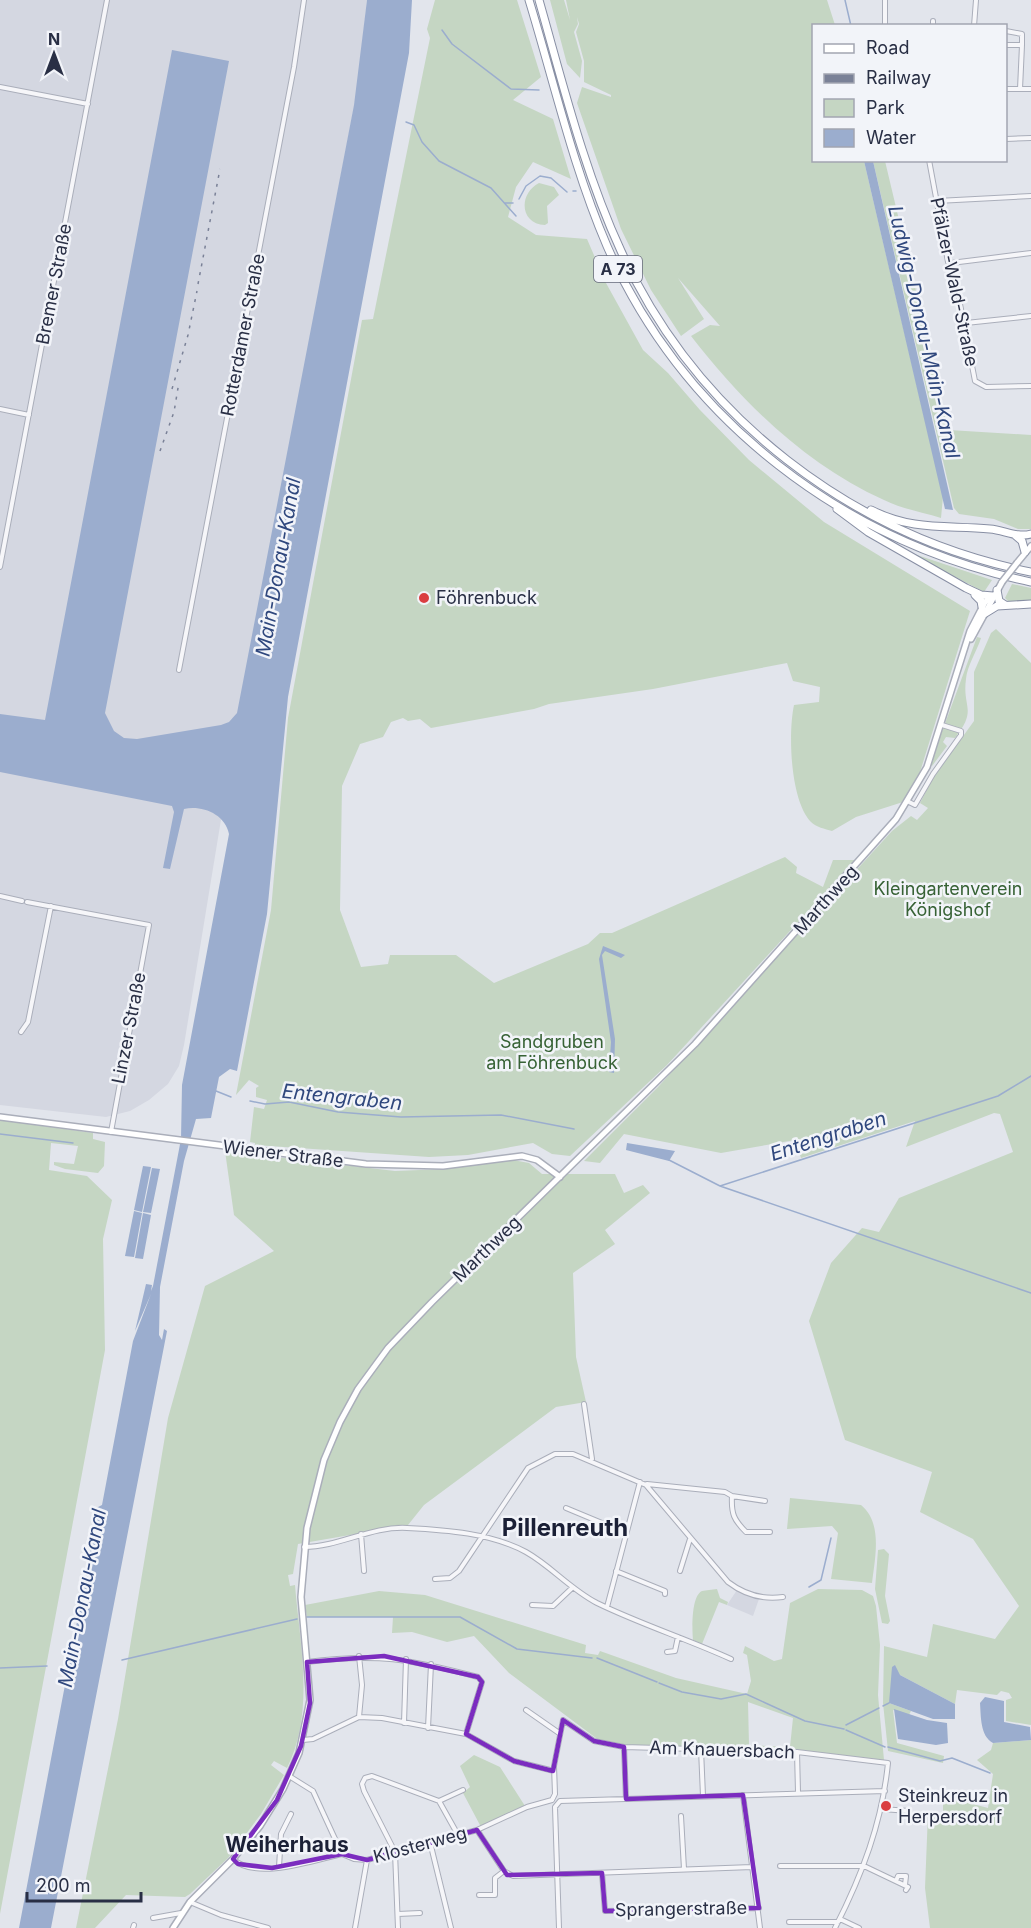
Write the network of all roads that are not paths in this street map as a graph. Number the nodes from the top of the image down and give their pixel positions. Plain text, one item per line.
1 (107, 0) edge
2 (304, 0) edge
3 (529, 0) edge
4 (539, 0) edge
5 (885, 0) edge
6 (976, 0) edge
7 (885, 24) edge
8 (974, 24) edge
9 (1007, 31) edge
10 (1007, 45) edge
11 (1022, 45) junction
12 (0, 87) edge
13 (1007, 89) edge
14 (1020, 89) junction
15 (1031, 89) edge
16 (88, 104) junction
17 (1031, 138) edge
18 (1007, 139) edge
19 (929, 162) edge
20 (1031, 196) edge
21 (937, 201) junction
22 (1031, 253) edge
23 (951, 264) junction
24 (1031, 316) edge
25 (966, 323) junction
26 (1031, 386) edge
27 (0, 410) edge
28 (29, 415) junction
29 (831, 502) junction
30 (849, 503) junction
31 (1012, 534) junction
32 (1031, 534) edge
33 (1029, 547) edge
34 (0, 567) edge
35 (1031, 572) edge
36 (1031, 582) edge
37 (966, 588) junction
38 (995, 593) junction
39 (1031, 604) edge
40 (1007, 605) junction
41 (981, 613) junction
42 (179, 670) dead end
43 (942, 724) junction
44 (909, 802) junction
45 (0, 896) edge
46 (51, 906) junction
47 (21, 1032) dead end
48 (0, 1117) edge
49 (111, 1132) junction
50 (560, 1177) junction
51 (584, 1404) dead end
52 (592, 1460) junction
53 (640, 1482) junction
54 (646, 1485) junction
55 (732, 1496) junction
56 (765, 1501) dead end
57 (566, 1508) dead end
58 (770, 1532) dead end
59 (626, 1533) junction
60 (361, 1534) junction
61 (481, 1537) junction
62 (690, 1539) junction
63 (304, 1547) junction
64 (680, 1570) dead end
65 (364, 1571) dead end
66 (616, 1571) junction
67 (435, 1579) dead end
68 (572, 1588) junction
69 (665, 1594) dead end
70 (783, 1597) dead end
71 (532, 1605) dead end
72 (607, 1607) junction
73 (678, 1637) junction
74 (668, 1652) dead end
75 (359, 1656) junction
76 (406, 1659) junction
77 (731, 1659) dead end
78 (307, 1662) junction
79 (431, 1664) junction
80 (525, 1710) dead end
81 (358, 1717) junction
82 (404, 1723) junction
83 (428, 1728) junction
84 (559, 1733) junction
85 (466, 1734) junction
86 (303, 1740) junction
87 (624, 1747) junction
88 (701, 1749) junction
89 (797, 1752) junction
90 (554, 1771) junction
91 (290, 1776) junction
92 (463, 1790) dead end
93 (885, 1791) junction
94 (798, 1792) junction
95 (743, 1795) junction
96 (702, 1796) junction
97 (626, 1799) junction
98 (439, 1801) junction
99 (882, 1809) junction
100 (909, 1811) dead end
101 (291, 1814) dead end
102 (681, 1816) dead end
103 (477, 1830) junction
104 (458, 1835) junction
105 (430, 1842) junction
106 (395, 1852) junction
107 (342, 1854) junction
108 (233, 1859) junction
109 (367, 1860) junction
110 (780, 1866) dead end
111 (864, 1866) junction
112 (279, 1867) junction
113 (753, 1867) junction
114 (684, 1869) junction
115 (504, 1871) junction
116 (602, 1873) junction
117 (557, 1875) junction
118 (896, 1881) junction
119 (479, 1895) dead end
120 (190, 1902) junction
121 (759, 1908) junction
122 (181, 1913) junction
123 (398, 1914) junction
124 (420, 1914) dead end
125 (153, 1918) dead end
126 (839, 1921) junction
127 (789, 1922) dead end
128 (173, 1928) edge
129 (268, 1928) edge
130 (355, 1928) edge
131 (398, 1928) edge
132 (451, 1928) edge
133 (560, 1928) edge
134 (760, 1928) edge
135 (835, 1928) edge
136 (859, 1928) edge

1 - 16 street, Bremer Straße
2 - 42 street, Rotterdamer Straße
3 - 29 highway, A 73
4 - 30 highway, A 73
5 - 7 street
6 - 8 street
9 - 11 street
10 - 11 street
11 - 14 street
12 - 16 street
13 - 14 street
14 - 15 street
16 - 28 street, Bremer Straße
17 - 18 street
19 - 21 street, Pfälzer-Wald-Straße
20 - 21 street
21 - 23 street, Pfälzer-Wald-Straße
22 - 23 street
23 - 25 street, Pfälzer-Wald-Straße
24 - 25 street
25 - 26 street, Pfälzer-Wald-Straße
27 - 28 street
28 - 34 street, Bremer Straße
29 - 36 highway, A 73
29 - 37 highway
30 - 31 highway, A 73
30 - 35 highway, A 73
31 - 32 highway, A 73
31 - 33 highway
33 - 38 main road, Marthweg, bridge
37 - 38 highway
37 - 41 highway
38 - 40 highway
38 - 41 main road, Marthweg
39 - 40 highway
40 - 41 highway
41 - 43 main road, Marthweg
43 - 44 main road, Marthweg
43 - 44 street
44 - 50 main road, Marthweg
45 - 46 street
46 - 47 street
46 - 49 street, Linzer Straße
48 - 49 main road, Wiener Straße
49 - 50 main road, Wiener Straße
50 - 63 main road, Marthweg
51 - 52 street
52 - 53 street
52 - 61 street
53 - 54 street
53 - 59 street
54 - 55 street
54 - 62 street
55 - 56 street
55 - 58 street
57 - 59 street
59 - 66 street
60 - 61 street
60 - 63 street
60 - 65 street
61 - 67 street
61 - 68 street
62 - 64 street
62 - 70 street
63 - 78 main road, Marthweg
66 - 69 street
66 - 72 street
68 - 71 street
68 - 72 street
72 - 73 street
73 - 74 street
73 - 77 street
75 - 76 street
75 - 78 street
75 - 81 street
76 - 79 street
76 - 82 street
78 - 86 main road, Marthweg
79 - 83 street
79 - 85 street
80 - 84 street
81 - 82 street
81 - 86 street
82 - 83 street
83 - 85 street
84 - 87 street, Am Knauersbach
84 - 90 street
85 - 90 street
86 - 91 main road, Marthweg
87 - 88 street, Am Knauersbach
87 - 97 street
88 - 89 street, Am Knauersbach
88 - 96 street
89 - 93 street, Am Knauersbach
89 - 94 street
90 - 103 street, Klosterweg
91 - 107 street
91 - 108 main road, Marthweg
92 - 98 street
93 - 94 street
93 - 99 street
94 - 95 street
95 - 96 street
95 - 113 street
96 - 97 street
97 - 117 street
98 - 104 street
98 - 106 street
99 - 100 street
99 - 111 street
101 - 112 street
102 - 114 street
103 - 104 street, Klosterweg
103 - 115 street
104 - 105 street, Klosterweg
105 - 106 street, Klosterweg
105 - 132 street
106 - 109 street, Klosterweg
106 - 123 street
107 - 109 street, Klosterweg
107 - 112 street
108 - 112 street
108 - 120 main road, Marthweg
109 - 130 street
110 - 111 street
111 - 118 street
111 - 126 street
113 - 114 street
113 - 121 street
114 - 116 street
115 - 117 street
115 - 119 street
116 - 117 street
116 - 121 street, Sprangerstraße
117 - 133 street
118 - 118 street
120 - 122 main road, Marthweg
120 - 129 street
121 - 134 street
122 - 125 street
122 - 128 main road, Marthweg
123 - 124 street
123 - 131 street
126 - 127 street
126 - 135 street
126 - 136 street

